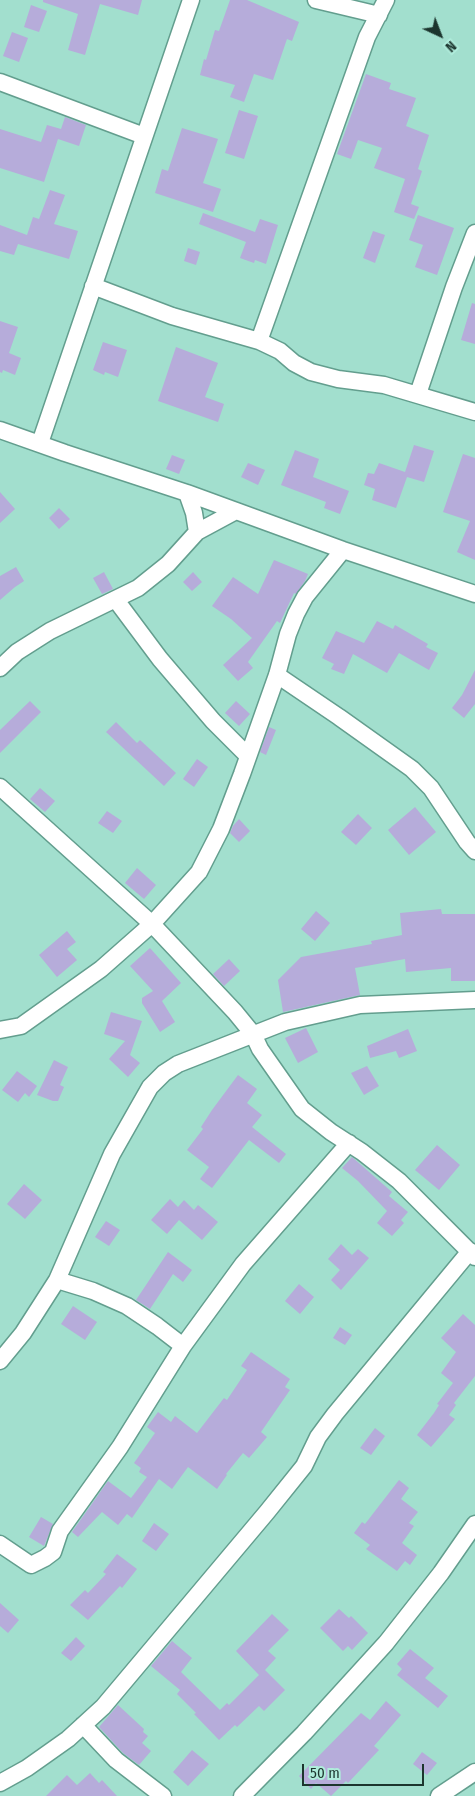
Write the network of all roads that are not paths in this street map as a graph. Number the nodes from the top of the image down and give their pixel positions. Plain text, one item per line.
1 (190, 0) edge
2 (316, 0) edge
3 (386, 0) edge
4 (379, 16) junction
5 (0, 82) edge
6 (144, 136) junction
7 (475, 233) edge
8 (93, 286) junction
9 (259, 341) junction
10 (418, 394) junction
11 (475, 412) edge
12 (0, 430) edge
13 (40, 443) junction
14 (187, 493) junction
15 (236, 511) junction
16 (197, 532) junction
17 (343, 550) junction
18 (475, 594) edge
19 (116, 600) junction
20 (0, 668) edge
21 (277, 675) junction
22 (248, 756) junction
23 (0, 787) edge
24 (475, 851) edge
25 (152, 924) junction
26 (475, 1000) edge
27 (0, 1030) edge
28 (253, 1034) junction
29 (348, 1143) junction
30 (473, 1254) edge
31 (57, 1280) junction
32 (183, 1346) junction
33 (0, 1361) edge
34 (475, 1524) edge
35 (0, 1544) edge
36 (83, 1725) junction
37 (475, 1772) edge
38 (1, 1781) edge
39 (163, 1796) edge
40 (242, 1796) edge
41 (439, 1796) edge

1 - 6 street
2 - 4 street
3 - 4 street
4 - 9 street
5 - 6 street
6 - 8 street
7 - 10 street
8 - 9 street
8 - 13 street
9 - 10 street
10 - 11 street
12 - 13 street
13 - 14 street
14 - 15 street
14 - 16 street
15 - 16 street
15 - 17 street
16 - 19 street
17 - 18 street
17 - 21 street
19 - 20 street
19 - 22 street
21 - 22 street
21 - 24 street
22 - 25 street
23 - 25 street
25 - 27 street
25 - 28 street
26 - 28 street
28 - 29 street
28 - 31 street
29 - 30 street
29 - 32 street
30 - 36 street
31 - 32 street
31 - 33 street
32 - 35 street
34 - 40 street
36 - 38 street
36 - 39 street
37 - 41 street

